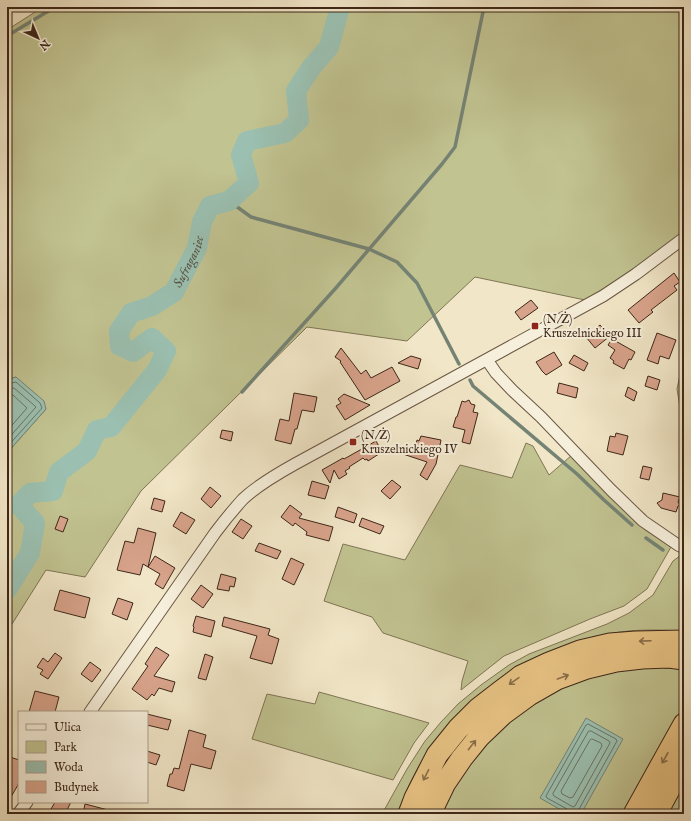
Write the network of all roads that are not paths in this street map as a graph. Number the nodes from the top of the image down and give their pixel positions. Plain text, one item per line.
1 (684, 238) edge
2 (487, 360) junction
3 (684, 548) edge
4 (684, 641) edge
5 (684, 659) edge
6 (91, 711) edge
7 (684, 724) edge
8 (684, 762) edge
9 (26, 803) edge
10 (18, 814) edge
11 (409, 814) edge
12 (430, 814) edge
13 (634, 814) edge
14 (656, 814) edge

1 - 2 street
2 - 3 street
2 - 6 street
4 -> 11 highway
12 -> 5 highway
7 -> 13 highway
8 - 14 highway
9 - 10 street

